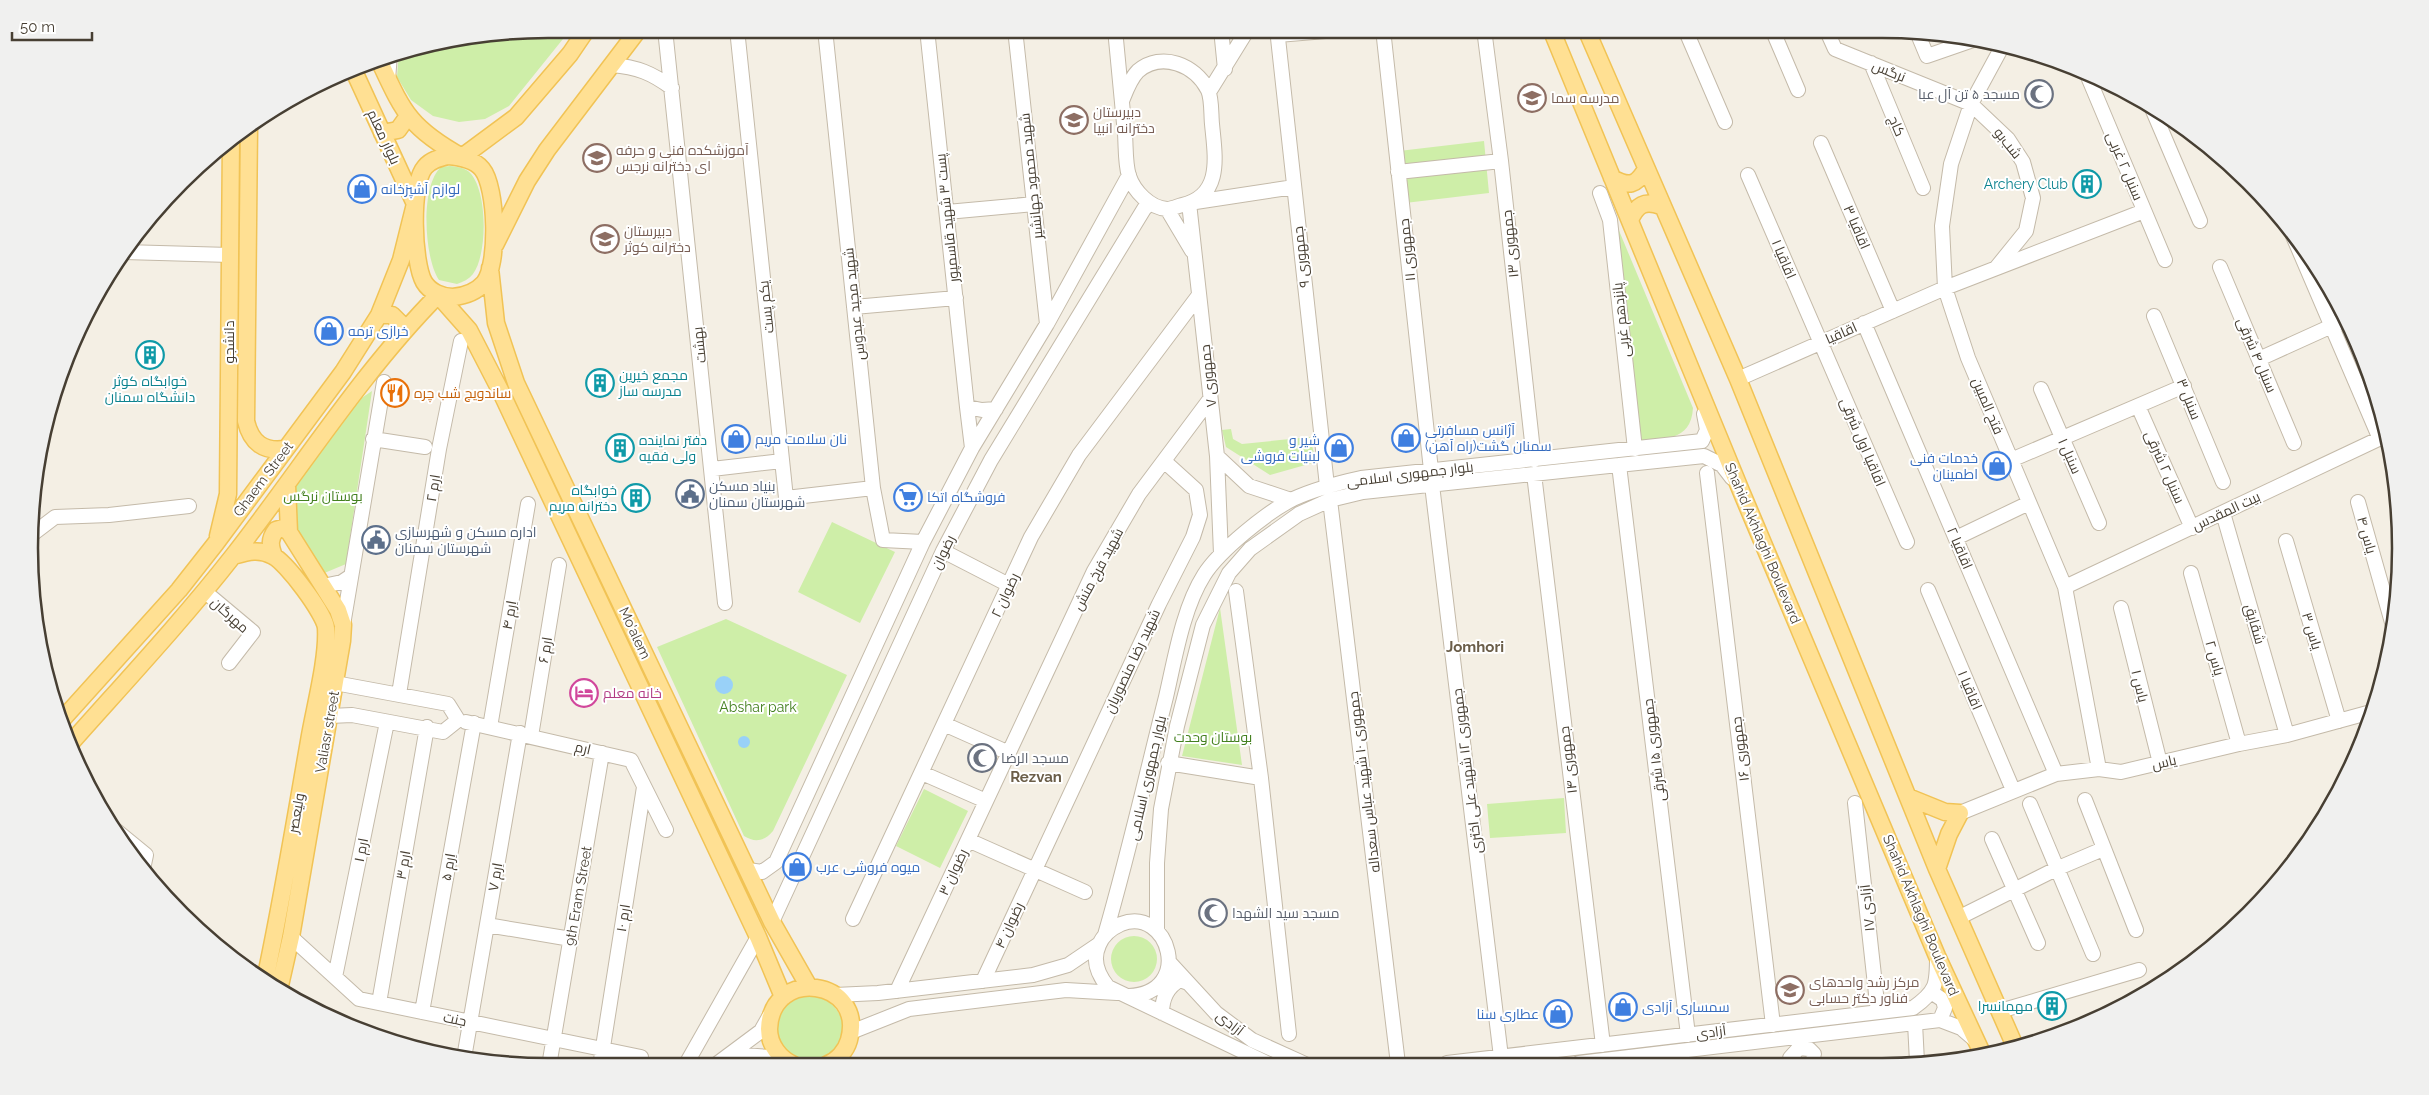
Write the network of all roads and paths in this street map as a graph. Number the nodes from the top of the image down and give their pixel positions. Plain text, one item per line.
1 (582, 38) edge
2 (632, 38) edge
3 (667, 38) edge
4 (738, 38) edge
5 (826, 38) edge
6 (929, 38) edge
7 (1016, 38) edge
8 (1116, 38) edge
9 (1222, 38) edge
10 (1243, 38) edge
11 (1279, 38) edge
12 (1384, 38) edge
13 (1485, 38) edge
14 (1555, 38) edge
15 (1590, 38) edge
16 (1689, 38) edge
17 (1776, 38) edge
18 (1830, 38) edge
19 (1920, 39) edge
20 (1962, 44) edge
21 (2000, 52) edge
22 (389, 63) edge
23 (1871, 64) junction
24 (612, 65) junction
25 (382, 66) edge
26 (1225, 69) junction
27 (356, 75) edge
28 (388, 80) junction
29 (2090, 82) edge
30 (672, 88) junction
31 (1798, 90) dead end
32 (1209, 92) junction
33 (1122, 101) junction
34 (1971, 104) junction
35 (408, 116) junction
36 (2156, 117) edge
37 (1725, 122) dead end
38 (382, 133) junction
39 (249, 134) edge
40 (1821, 143) dead end
41 (231, 148) edge
42 (462, 157) junction
43 (1501, 161) junction
44 (1646, 169) junction
45 (1398, 172) junction
46 (1748, 174) dead end
47 (1129, 175) junction
48 (1612, 178) junction
49 (1294, 188) junction
50 (1923, 188) dead end
51 (1600, 193) dead end
52 (1150, 203) junction
53 (416, 204) junction
54 (1034, 204) junction
55 (1189, 204) junction
56 (1661, 206) junction
57 (1167, 209) junction
58 (2144, 211) junction
59 (947, 212) junction
60 (1630, 220) junction
61 (2200, 221) dead end
62 (492, 251) junction
63 (132, 252) edge
64 (248, 254) junction
65 (230, 255) junction
66 (1194, 255) junction
67 (2165, 260) dead end
68 (2303, 260) edge
69 (2220, 267) dead end
70 (490, 268) junction
71 (1995, 268) junction
72 (1945, 288) junction
73 (438, 295) junction
74 (1199, 296) junction
75 (956, 298) junction
76 (854, 307) junction
77 (1894, 310) junction
78 (379, 315) junction
79 (2154, 316) dead end
80 (2339, 322) edge
81 (1864, 323) junction
82 (1047, 324) junction
83 (2331, 326) junction
84 (402, 331) junction
85 (461, 341) dead end
86 (1820, 343) junction
87 (2259, 358) junction
88 (1738, 378) junction
89 (384, 382) dead end
90 (2184, 386) junction
91 (2041, 389) dead end
92 (1701, 396) junction
93 (1210, 399) junction
94 (2138, 406) junction
95 (967, 407) junction
96 (996, 409) junction
97 (2374, 416) edge
98 (2062, 438) junction
99 (373, 439) junction
100 (2380, 439) edge
101 (1702, 441) junction
102 (2294, 443) dead end
103 (425, 447) dead end
104 (972, 448) junction
105 (285, 449) junction
106 (1635, 449) junction
107 (1217, 456) junction
108 (1704, 456) junction
109 (1534, 460) junction
110 (2011, 460) junction
111 (782, 461) junction
112 (1164, 461) junction
113 (1620, 465) junction
114 (712, 469) junction
115 (1431, 470) junction
116 (1707, 473) dead end
117 (1534, 474) junction
118 (2223, 482) dead end
119 (287, 485) junction
120 (1432, 485) junction
121 (1327, 486) junction
122 (873, 488) junction
123 (1741, 491) junction
124 (1291, 500) junction
125 (1330, 500) junction
126 (2358, 502) dead end
127 (2029, 503) junction
128 (528, 504) dead end
129 (189, 506) dead end
130 (2223, 513) junction
131 (2099, 523) dead end
132 (2192, 528) junction
133 (39, 530) edge
134 (289, 532) junction
135 (1956, 538) junction
136 (2286, 541) dead end
137 (216, 542) junction
138 (923, 542) junction
139 (1907, 542) dead end
140 (943, 551) junction
141 (1221, 554) junction
142 (233, 556) junction
143 (274, 556) junction
144 (559, 565) dead end
145 (2191, 573) dead end
146 (351, 576) junction
147 (1009, 585) junction
148 (323, 586) junction
149 (2065, 587) junction
150 (1928, 590) dead end
151 (204, 591) junction
152 (1236, 591) dead end
153 (725, 603) dead end
154 (2121, 608) dead end
155 (2387, 609) edge
156 (343, 625) junction
157 (230, 663) dead end
158 (335, 683) junction
159 (399, 694) junction
160 (2363, 714) edge
161 (66, 715) edge
162 (330, 716) junction
163 (458, 720) junction
164 (2339, 721) junction
165 (387, 722) junction
166 (1160, 722) junction
167 (474, 723) junction
168 (944, 724) junction
169 (1177, 726) junction
170 (427, 727) junction
171 (490, 727) junction
172 (525, 734) junction
173 (2288, 735) junction
174 (75, 739) edge
175 (2239, 744) junction
176 (602, 753) junction
177 (1009, 753) junction
178 (1168, 763) junction
179 (2160, 763) junction
180 (2099, 769) junction
181 (922, 772) junction
182 (2056, 774) junction
183 (1261, 778) junction
184 (644, 787) junction
185 (2013, 790) junction
186 (1908, 797) junction
187 (2085, 800) dead end
188 (986, 801) junction
189 (1855, 803) dead end
190 (2030, 804) dead end
191 (1960, 812) junction
192 (666, 830) dead end
193 (1992, 839) dead end
194 (968, 840) junction
195 (133, 844) edge
196 (2103, 849) junction
197 (145, 860) edge
198 (1035, 869) junction
199 (1937, 869) junction
200 (2056, 869) junction
201 (748, 870) junction
202 (2014, 890) junction
203 (1086, 892) dead end
204 (1958, 918) junction
205 (853, 919) dead end
206 (772, 922) junction
207 (487, 925) junction
208 (2136, 930) dead end
209 (1157, 931) junction
210 (758, 937) junction
211 (291, 938) junction
212 (571, 939) junction
213 (1102, 940) junction
214 (2038, 943) dead end
215 (2093, 954) dead end
216 (1937, 956) junction
217 (1170, 963) junction
218 (2139, 970) dead end
219 (266, 973) edge
220 (335, 978) junction
221 (982, 981) junction
222 (281, 982) edge
223 (1188, 983) junction
224 (809, 987) junction
225 (897, 991) junction
226 (1931, 992) junction
227 (835, 995) junction
228 (1123, 995) junction
229 (379, 1003) junction
230 (779, 1003) junction
231 (2000, 1011) junction
232 (422, 1012) junction
233 (1162, 1012) junction
234 (1878, 1012) junction
235 (1940, 1020) junction
236 (470, 1022) junction
237 (1914, 1023) junction
238 (1773, 1025) junction
239 (1289, 1034) dead end
240 (1688, 1035) junction
241 (1813, 1035) junction
242 (849, 1038) junction
243 (1789, 1038) junction
244 (554, 1039) junction
245 (2012, 1040) edge
246 (1638, 1041) junction
247 (1603, 1045) junction
248 (1980, 1048) edge
249 (603, 1049) junction
250 (465, 1051) edge
251 (731, 1054) junction
252 (1640, 1056) junction
253 (1917, 1056) edge
254 (641, 1057) dead end
255 (1501, 1057) junction
256 (1685, 1057) edge
257 (550, 1058) edge
258 (601, 1058) edge
259 (690, 1058) edge
260 (725, 1058) edge
261 (769, 1058) edge
262 (783, 1058) edge
263 (838, 1058) edge
264 (847, 1058) edge
265 (1257, 1058) edge
266 (1292, 1058) edge
267 (1397, 1058) edge
268 (1492, 1058) edge
269 (1626, 1058) edge
270 (1790, 1058) edge
271 (1792, 1058) edge
272 (1814, 1058) edge

1 - 42 main road
2 - 24 main road
3 - 30 street, بهشت
4 - 111 street, یکم پست
5 - 76 street, شهید مجید عبدوس
6 - 59 street, پست ۳ شهید قاسمپور
7 - 54 street, شهید محمود جهانشیر
8 - 33 street
9 - 26 street
10 - 26 street
11 - 49 street, جمهوری ۹
12 - 45 street, جمهوری ۱۱
13 - 43 street, جمهوری ۱۳
14 - 48 main road, Shahid Akhlaghi Boulevard
15 - 44 main road
16 - 37 street
17 - 31 street
18 - 23 street, نرگس
19 - 20 street
21 - 34 street, فتح المبین
22 - 28 street
23 - 34 street, نرگس
23 - 50 street, کاج
24 - 30 street
24 - 62 main road
25 - 28 main road, بلوار معلم
26 - 32 street
27 - 38 main road, بلوار معلم
28 - 35 main road, بلوار معلم
29 - 58 street, سنبل ۲ غربی
30 - 114 street, بهشت
32 - 33 street
32 - 55 street
33 - 47 street
34 - 71 street, شب‌بو
34 - 72 street, فتح المبین
35 - 38 main road
35 - 42 main road, بلوار معلم
36 - 61 street
38 - 53 main road, بلوار معلم
39 - 64 main road, دانشجو
40 - 77 street, اقاقیا ۳
41 - 65 main road, دانشجو
42 - 53 main road
42 - 62 main road, بلوار معلم
43 - 45 street
43 - 109 street, جمهوری ۱۳
44 - 48 main road
44 - 56 main road
45 - 115 street, جمهوری ۱۱
46 - 86 street, اقاقیا ۱
47 - 52 street
47 - 82 street, رضوان
48 - 60 main road, Shahid Akhlaghi Boulevard
49 - 55 street
49 - 121 street, جمهوری ۹
51 - 106 street, پانزدهم غربی
52 - 57 street
52 - 140 street, رضوان
53 - 73 main road, Mo'alem
53 - 78 main road, Ghaem Street
54 - 59 street
54 - 82 street, شهید محمود جهانشیر
55 - 57 street
55 - 66 street, جمهوری ۷
56 - 60 main road
56 - 88 main road
57 - 66 street
58 - 67 street, سنبل ۲ غربی
58 - 71 street, اقاقیا
59 - 75 street, پست ۳ شهید قاسمپور
60 - 92 main road, Shahid Akhlaghi Boulevard
62 - 70 main road
63 - 65 street
64 - 65 main road
64 - 105 main road, دانشجو
65 - 137 main road, دانشجو
66 - 74 street, جمهوری ۷
68 - 83 street
69 - 87 street, سنبل ۴ شرقی
70 - 73 main road
70 - 201 main road, Mo'alem
71 - 72 street, اقاقیا
72 - 77 street, اقاقیا
72 - 110 street, فتح المبین
73 - 84 main road, Ghaem Street
73 - 210 main road, Mo'alem
74 - 93 street, جمهوری ۷
74 - 147 street, رضوان ۲
75 - 76 street
75 - 95 street, پست ۳ شهید قاسمپور
76 - 122 street, شهید مجید عبدوس
77 - 81 street, اقاقیا
78 - 84 main road
78 - 105 main road, Ghaem Street
79 - 90 street, سنبل ۳
80 - 83 street
81 - 86 street, اقاقیا
81 - 135 street, اقاقیا ۲
82 - 96 street, رضوان
83 - 87 street
83 - 97 street
84 - 119 main road, Ghaem Street
85 - 159 street, اِرم ۲
86 - 88 street, اقاقیا
86 - 139 street, اقاقیا اول شرقی
87 - 102 street, سنبل ۴ شرقی
88 - 186 main road
89 - 99 street
90 - 94 street
90 - 118 street, سنبل ۳
91 - 98 street, سنبل ۱
92 - 101 street
92 - 123 main road, Shahid Akhlaghi Boulevard
93 - 107 street, جمهوری ۷
93 - 112 street, شهید فرخ منش
94 - 98 street
94 - 132 street, سنبل ۲ شرقی
95 - 96 street
95 - 104 street, پست ۳ شهید قاسمپور
96 - 104 street, رضوان
98 - 110 street
98 - 131 street, سنبل ۱
99 - 103 street
99 - 146 street
100 - 130 street, بیت المقدس
101 - 106 street, بلوار جمهوری اسلامی
101 - 108 street
104 - 138 street, رضوان
105 - 137 main road, Ghaem Street
106 - 109 street, بلوار جمهوری اسلامی
107 - 124 street
107 - 141 street, جمهوری ۷
108 - 113 street, بلوار جمهوری اسلامی
108 - 123 street
109 - 115 street, بلوار جمهوری اسلامی
110 - 127 street, فتح المبین
111 - 114 street
111 - 122 street, یکم پست
112 - 177 street, شهید فرخ منش
112 - 198 street, شهید رضا منصوریان
113 - 117 street, بلوار جمهوری اسلامی
113 - 240 street, جمهوری ۱۵ شرقی
114 - 153 street, بهشت
115 - 121 street, بلوار جمهوری اسلامی
116 - 238 street, جمهوری ۱۶
117 - 120 street, بلوار جمهوری اسلامی
117 - 247 street, جمهوری ۱۴
119 - 134 main road
119 - 142 main road, Ghaem Street
120 - 125 street, بلوار جمهوری اسلامی
120 - 255 street, جمهوری ۱۲ شهید علی اختری
121 - 124 street, بلوار جمهوری اسلامی
122 - 138 street, شهید مجید عبدوس
123 - 216 main road, Shahid Akhlaghi Boulevard
124 - 141 street, بلوار جمهوری اسلامی
125 - 169 street, بلوار جمهوری اسلامی
125 - 267 street, جمهوری ۱۰ شهید عباس سعداله
126 - 155 street, یاس ۴
127 - 135 street
127 - 149 street, فتح المبین
128 - 171 street, اِرم ۴
129 - 133 street
130 - 132 street, بیت المقدس
130 - 173 street, شقایق
132 - 149 street, بیت المقدس
134 - 143 main road
134 - 148 main road
135 - 182 street, اقاقیا ۲
136 - 164 street, یاس ۳
137 - 161 main road, Ghaem Street
138 - 201 street, رضوان
140 - 147 street
140 - 206 street, رضوان
141 - 166 street, بلوار جمهوری اسلامی
142 - 143 main road
142 - 151 main road, Ghaem Street
143 - 219 main road, ولیعصر
144 - 172 street, ارم ۶
145 - 175 street, یاس ۲
146 - 148 street
146 - 156 street
147 - 168 street, رضوان ۲
148 - 156 main road
149 - 180 street, فتح المبین
150 - 185 street, اقاقیا ۱
151 - 157 street, مهرگان
151 - 174 main road, Ghaem Street
152 - 183 street
154 - 179 street, یاس ۱
156 - 158 main road, Valiasr street
158 - 159 street
158 - 162 main road, Valiasr street
159 - 163 street
160 - 164 street, یاس
162 - 165 street
162 - 211 main road, Valiasr street
163 - 167 street, ارم
163 - 170 street
164 - 173 street, یاس
165 - 170 street
165 - 220 street, ارم ۱
166 - 169 street
166 - 213 street, بلوار جمهوری اسلامی
167 - 171 street, ارم
167 - 232 street, اِرم ۵
168 - 177 street
168 - 181 street, رضوان ۲
169 - 178 street, بلوار جمهوری اسلامی
170 - 229 street, ارم ۳
171 - 172 street, ارم
172 - 176 street, ارم
172 - 207 street, اِرم ۷
173 - 175 street, یاس
175 - 179 street, یاس
176 - 184 street, ارم
176 - 212 street, 9th Eram Street
177 - 188 street, رضوان ۳
178 - 183 street
178 - 209 street, بلوار جمهوری اسلامی
179 - 180 street, یاس
180 - 182 street, یاس
181 - 188 street
181 - 205 street, رضوان ۲
182 - 185 street, یاس
183 - 239 street
184 - 192 street, ارم
184 - 249 street, ارم ۱۰
185 - 191 street, یاس
186 - 191 main road
186 - 199 main road
187 - 196 street
188 - 194 street, رضوان ۳
189 - 234 street, آزادی ۱۷
190 - 200 street
191 - 199 main road
193 - 202 street
194 - 198 street
194 - 225 street, رضوان ۳
195 - 197 street
196 - 200 street
196 - 208 street
198 - 203 street
198 - 221 street, رضوان ۴
199 - 204 main road
200 - 202 street
200 - 215 street
201 - 206 main road, Mo'alem
202 - 204 street
202 - 214 street
204 - 231 main road
206 - 224 main road, Mo'alem
207 - 212 street
207 - 236 street, اِرم ۷
209 - 213 street
209 - 217 street
210 - 230 main road, Mo'alem
210 - 259 street
211 - 220 street, جنت
211 - 222 main road, Valiasr street
212 - 244 street, 9th Eram Street
213 - 221 street
213 - 228 street
216 - 226 street
216 - 248 main road, Shahid Akhlaghi Boulevard
217 - 223 street, آزادی
217 - 228 street
218 - 231 street
220 - 229 street, جنت
221 - 225 street
223 - 233 street
223 - 266 street, آزادی
224 - 227 main road
224 - 230 main road
225 - 227 street
226 - 234 street, آزادی
226 - 235 street
227 - 242 main road
228 - 233 street, آزادی
228 - 242 street
229 - 232 street, جنت
230 - 251 street
230 - 262 main road
231 - 245 main road
232 - 236 street, جنت
233 - 265 street, آزادی
234 - 238 street, آزادی
235 - 237 street, آزادی
235 - 248 street, آزادی
236 - 244 street, جنت
236 - 250 street, اِرم ۷
237 - 241 street, آزادی
237 - 253 street
238 - 240 street, آزادی
240 - 246 street, آزادی
241 - 243 street, آزادی
241 - 272 street
242 - 263 main road
242 - 264 main road
243 - 256 street, آزادی
243 - 270 street
244 - 249 street, جنت
244 - 257 street, 9th Eram Street
246 - 247 street, آزادی
246 - 252 street
247 - 255 street, آزادی
249 - 254 street, جنت
249 - 258 street, ارم ۱۰
251 - 260 street
251 - 261 street
252 - 256 street, آزادی
252 - 269 street, آزادی
255 - 268 street, آزادی
271 - 272 street

